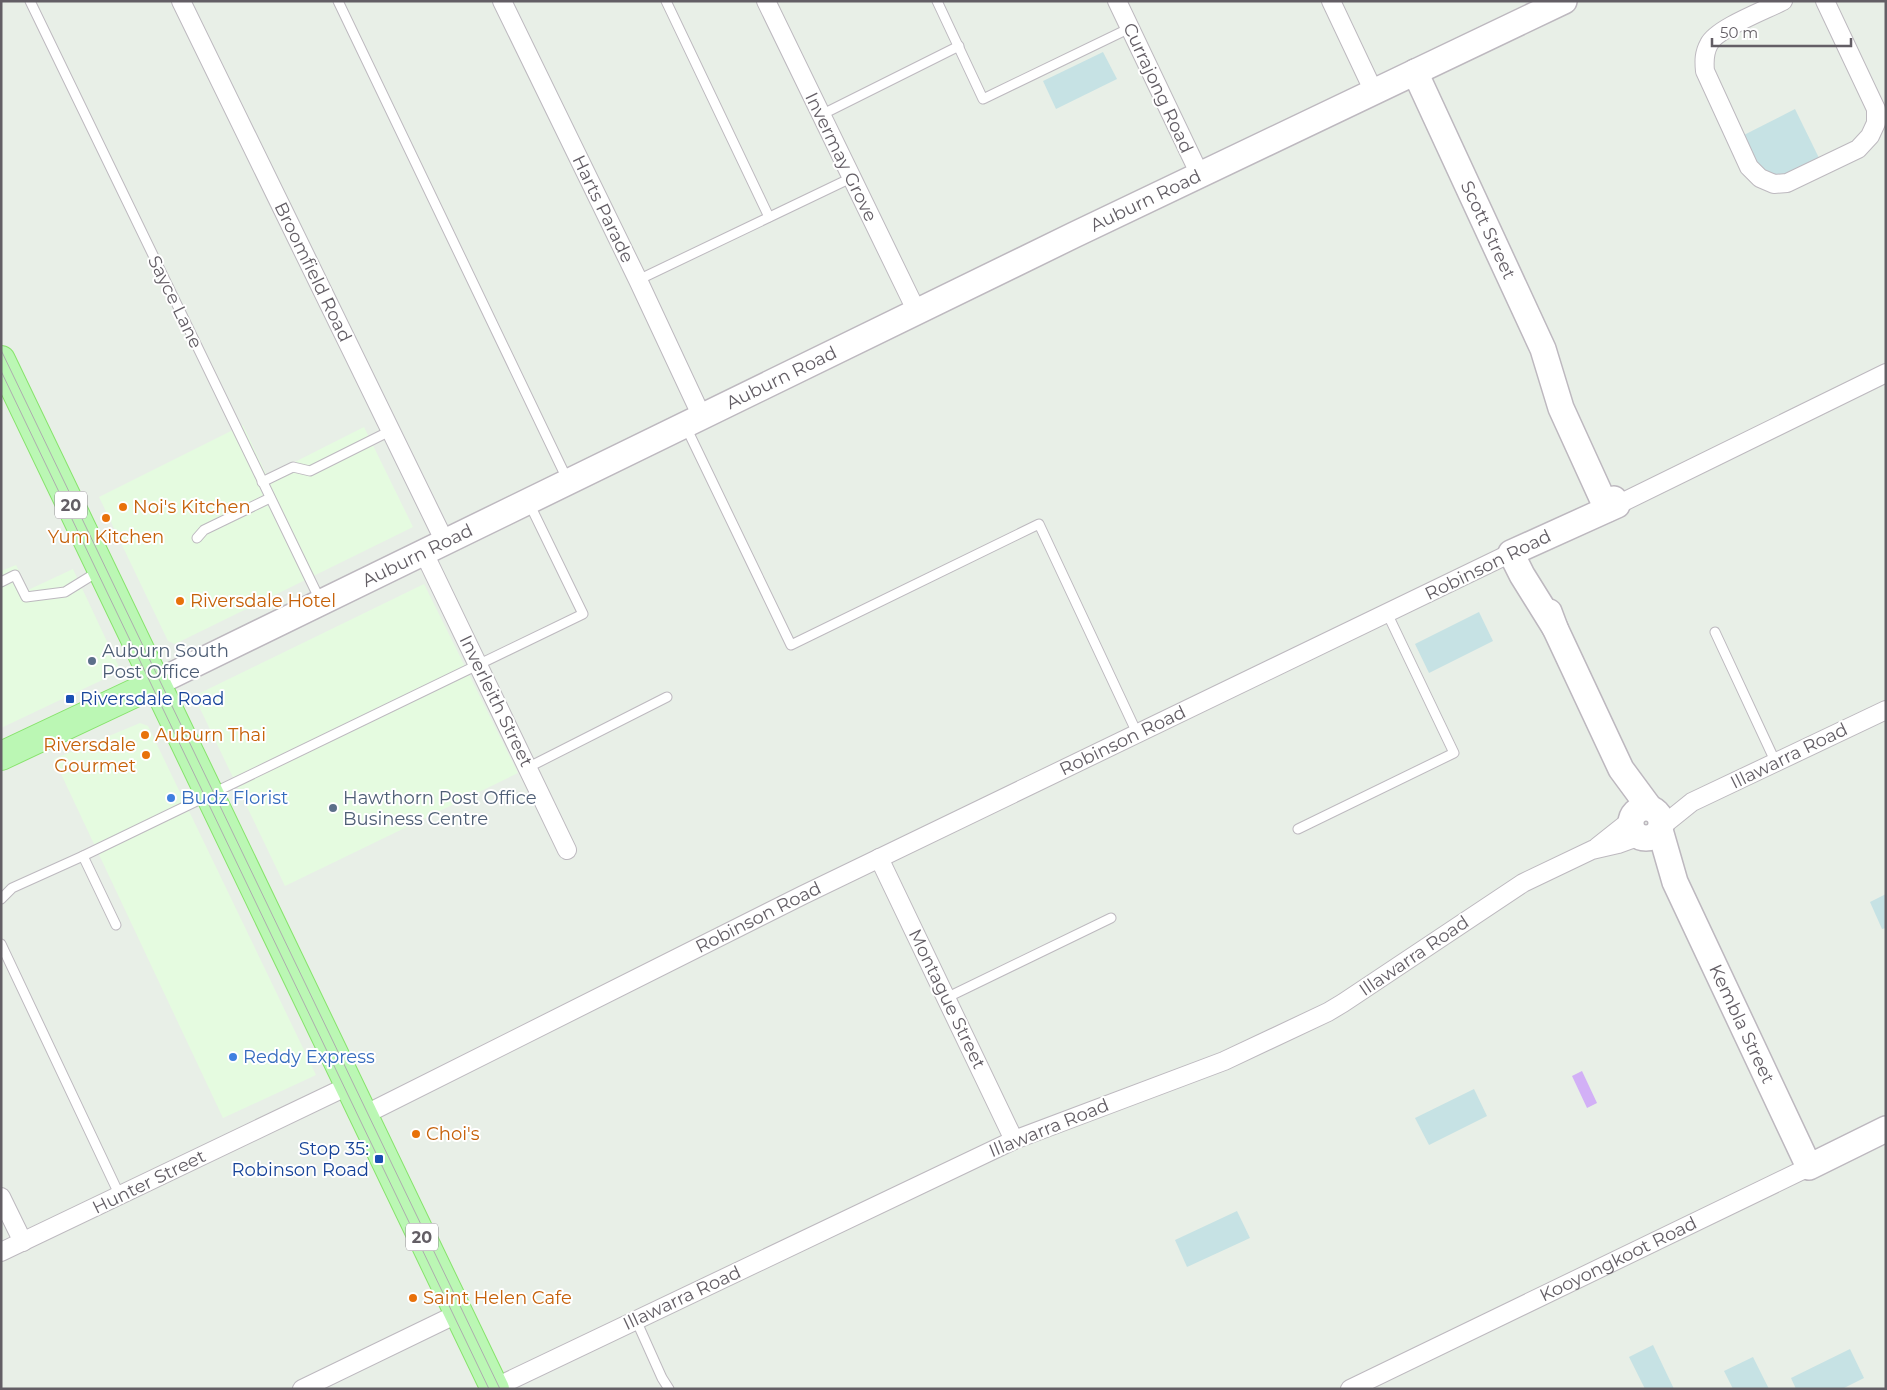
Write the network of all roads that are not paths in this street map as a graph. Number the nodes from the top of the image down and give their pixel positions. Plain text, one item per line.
1 (30, 1) edge
2 (181, 1) edge
3 (338, 1) edge
4 (502, 1) edge
5 (666, 1) edge
6 (766, 1) edge
7 (938, 1) edge
8 (1117, 1) edge
9 (1331, 1) edge
10 (1564, 1) edge
11 (1783, 1) edge
12 (1825, 1) edge
13 (1130, 28) junction
14 (959, 46) junction
15 (1415, 72) junction
16 (1374, 92) junction
17 (821, 115) junction
18 (1200, 175) junction
19 (851, 178) junction
20 (769, 217) junction
21 (638, 280) junction
22 (917, 312) junction
23 (1, 360) edge
24 (1886, 374) edge
25 (694, 421) junction
26 (390, 431) junction
27 (262, 482) junction
28 (569, 482) junction
29 (270, 498) junction
30 (528, 502) junction
31 (1612, 507) junction
32 (198, 538) dead end
33 (434, 547) junction
34 (1518, 550) junction
35 (102, 570) junction
36 (1, 582) edge
37 (322, 603) junction
38 (1386, 613) junction
39 (1716, 632) dead end
40 (478, 664) junction
41 (156, 683) junction
42 (667, 698) dead end
43 (1886, 710) edge
44 (1137, 733) junction
45 (1, 756) edge
46 (1776, 763) junction
47 (527, 768) junction
48 (210, 794) junction
49 (1647, 823) junction
50 (1298, 829) dead end
51 (567, 850) dead end
52 (83, 856) junction
53 (879, 858) junction
54 (1, 899) edge
55 (1111, 918) dead end
56 (116, 924) dead end
57 (1, 944) edge
58 (946, 998) junction
59 (350, 1085) junction
60 (364, 1115) junction
61 (1886, 1129) edge
62 (1014, 1140) junction
63 (1809, 1167) junction
64 (120, 1196) junction
65 (1, 1197) edge
66 (23, 1242) junction
67 (1, 1252) edge
68 (459, 1313) junction
69 (636, 1320) junction
70 (332, 1382) edge
71 (494, 1388) edge
72 (302, 1389) edge
73 (669, 1389) edge
74 (1350, 1389) edge

1 - 27 lane, Sayce Lane
2 - 26 street, Broomfield Road
3 - 28 lane
4 - 21 street, Harts Parade
5 - 20 lane
6 - 17 street, Invermay Grove
7 - 14 lane
8 - 13 street, Currajong Road
9 - 16 street
10 - 15 main road, Auburn Road
11 - 12 street
13 - 14 lane
13 - 18 street, Currajong Road
14 - 17 lane
15 - 16 main road, Auburn Road
15 - 31 main road, Scott Street
16 - 18 main road, Auburn Road
17 - 19 street, Invermay Grove
18 - 22 main road, Auburn Road
19 - 20 lane
19 - 22 street, Invermay Grove
20 - 21 lane
21 - 25 street, Harts Parade
22 - 25 main road, Auburn Road
23 - 35 main road, 20
24 - 31 street, Robinson Road
25 - 28 main road, Auburn Road
25 - 44 lane
26 - 27 lane
26 - 33 street, Broomfield Road
27 - 29 lane, Sayce Lane
28 - 30 main road, Auburn Road
29 - 32 lane
29 - 37 lane, Sayce Lane
30 - 33 main road, Auburn Road
30 - 40 lane
31 - 34 main road, Robinson Road
33 - 37 main road, Auburn Road
33 - 40 street, Inverleith Street
34 - 38 street, Robinson Road
34 - 49 main road, Kembla Street
35 - 36 lane
35 - 41 main road, 20
37 - 41 main road, Auburn Road
38 - 44 street, Robinson Road
38 - 50 lane
39 - 46 lane
40 - 47 street, Inverleith Street
40 - 48 lane
41 - 45 main road, Auburn Road
41 - 48 main road, 20
42 - 47 lane
43 - 46 street, Illawarra Road
44 - 53 street, Robinson Road
46 - 49 street, Illawarra Road
47 - 51 street, Inverleith Street
48 - 52 lane
48 - 59 main road, 20
49 - 62 street, Illawarra Road
49 - 63 main road, Kembla Street
52 - 54 lane
52 - 56 lane
53 - 58 street, Montague Street
53 - 60 street, Robinson Road
55 - 58 lane
57 - 64 lane
58 - 62 street, Montague Street
59 - 60 main road, 20
59 - 64 street, Hunter Street
60 - 68 main road, 20
61 - 63 main road, Kooyongkoot Road
62 - 69 street, Illawarra Road
63 - 74 street, Kooyongkoot Road
64 - 66 street, Hunter Street
65 - 66 street
66 - 67 street, Hunter Street
68 - 70 street
68 - 71 main road, 20
69 - 71 street, Illawarra Road
69 - 73 lane
70 - 72 street

